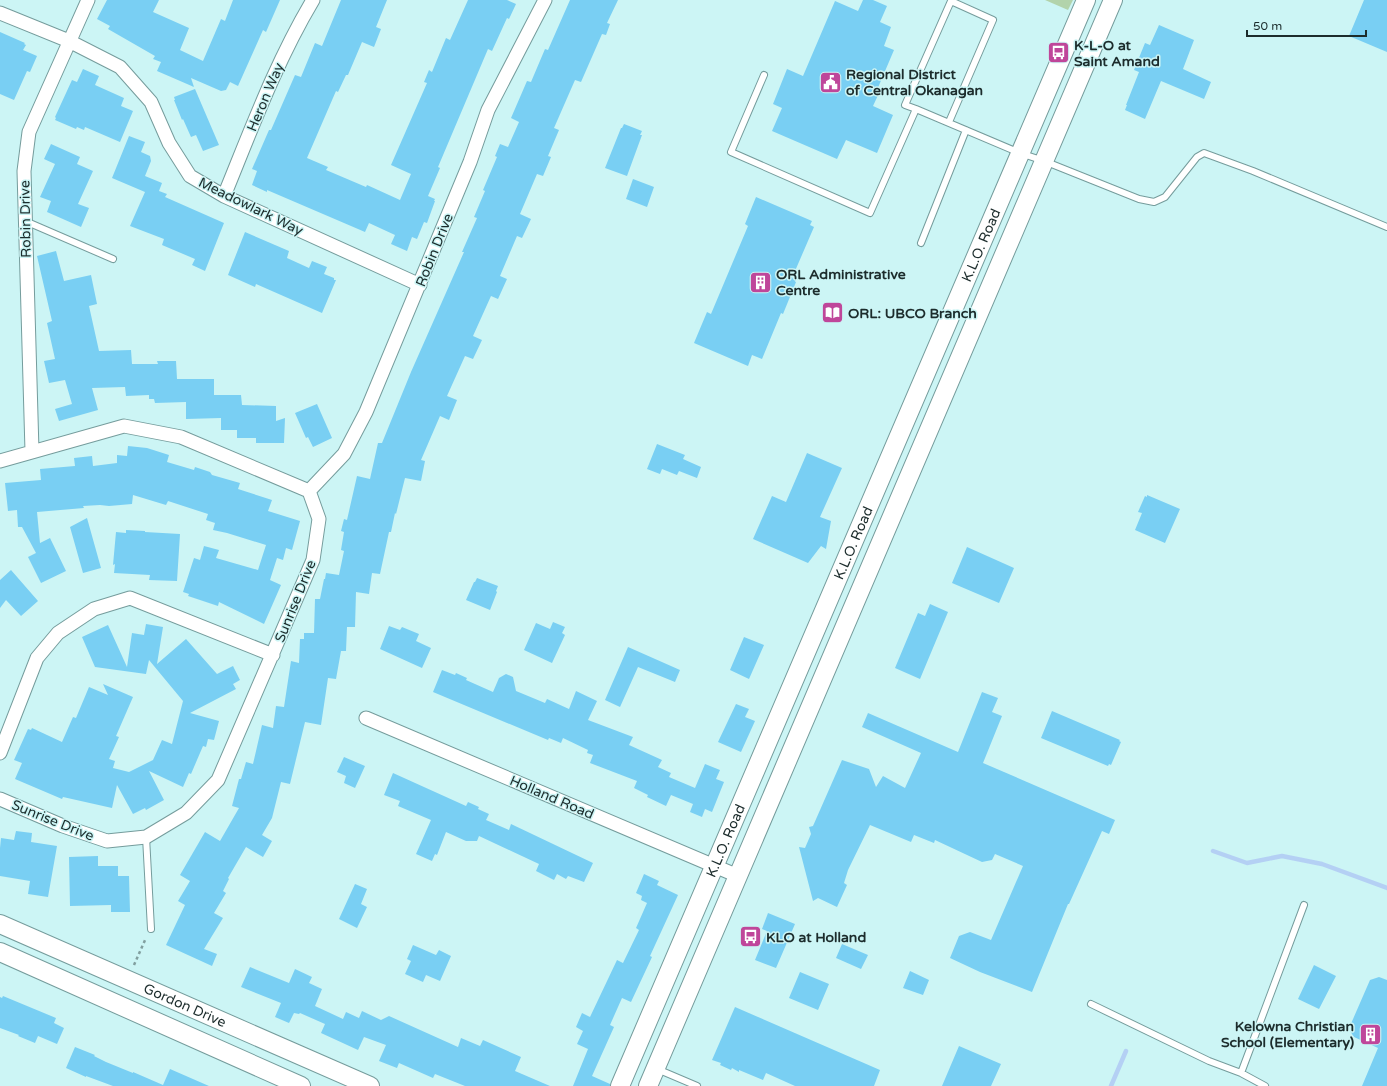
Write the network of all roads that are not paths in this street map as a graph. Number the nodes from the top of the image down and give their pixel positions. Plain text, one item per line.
1 (88, 0) edge
2 (313, 0) edge
3 (545, 0) edge
4 (1086, 0) edge
5 (1113, 0) edge
6 (0, 13) edge
7 (69, 41) junction
8 (764, 75) dead end
9 (916, 109) junction
10 (949, 122) junction
11 (966, 130) junction
12 (1020, 153) junction
13 (1044, 161) junction
14 (224, 196) junction
15 (25, 221) junction
16 (1387, 226) edge
17 (921, 243) dead end
18 (113, 259) dead end
19 (420, 286) junction
20 (32, 451) junction
21 (0, 461) edge
22 (309, 491) junction
23 (273, 655) junction
24 (366, 718) dead end
25 (0, 753) edge
26 (0, 799) edge
27 (146, 837) junction
28 (714, 866) junction
29 (738, 876) junction
30 (1304, 905) dead end
31 (0, 924) edge
32 (151, 929) dead end
33 (0, 952) edge
34 (1092, 1004) dead end
35 (656, 1068) junction
36 (1241, 1073) junction
37 (301, 1086) edge
38 (370, 1086) edge
39 (620, 1086) edge
40 (648, 1086) edge
41 (697, 1086) edge
42 (1265, 1086) edge

1 - 7 street, Robin Drive
2 - 14 street, Heron Way
3 - 19 street, Robin Drive
4 - 12 main road, K.L.O. Road
5 - 13 main road, K.L.O. Road
6 - 7 street, Meadowlark Way
7 - 14 street, Meadowlark Way
7 - 15 street, Robin Drive
8 - 9 lane
9 - 10 lane
9 - 10 lane
10 - 11 lane
11 - 12 lane
11 - 17 lane
12 - 13 lane
12 - 28 main road, K.L.O. Road
13 - 16 lane
13 - 29 main road, K.L.O. Road
14 - 19 street, Meadowlark Way
15 - 18 lane
15 - 20 street, Robin Drive
19 - 22 street, Robin Drive
20 - 21 street
20 - 22 street
22 - 23 street, Sunrise Drive
23 - 25 street
23 - 27 street, Sunrise Drive
24 - 28 street, Holland Road
26 - 27 street, Sunrise Drive
27 - 32 lane
28 - 29 street, Holland Road
28 - 39 main road, K.L.O. Road
29 - 35 main road, K.L.O. Road
30 - 36 lane
31 - 38 main road, Gordon Drive
33 - 37 main road, Gordon Drive
34 - 36 lane
35 - 40 main road, K.L.O. Road
35 - 41 lane
36 - 42 lane

